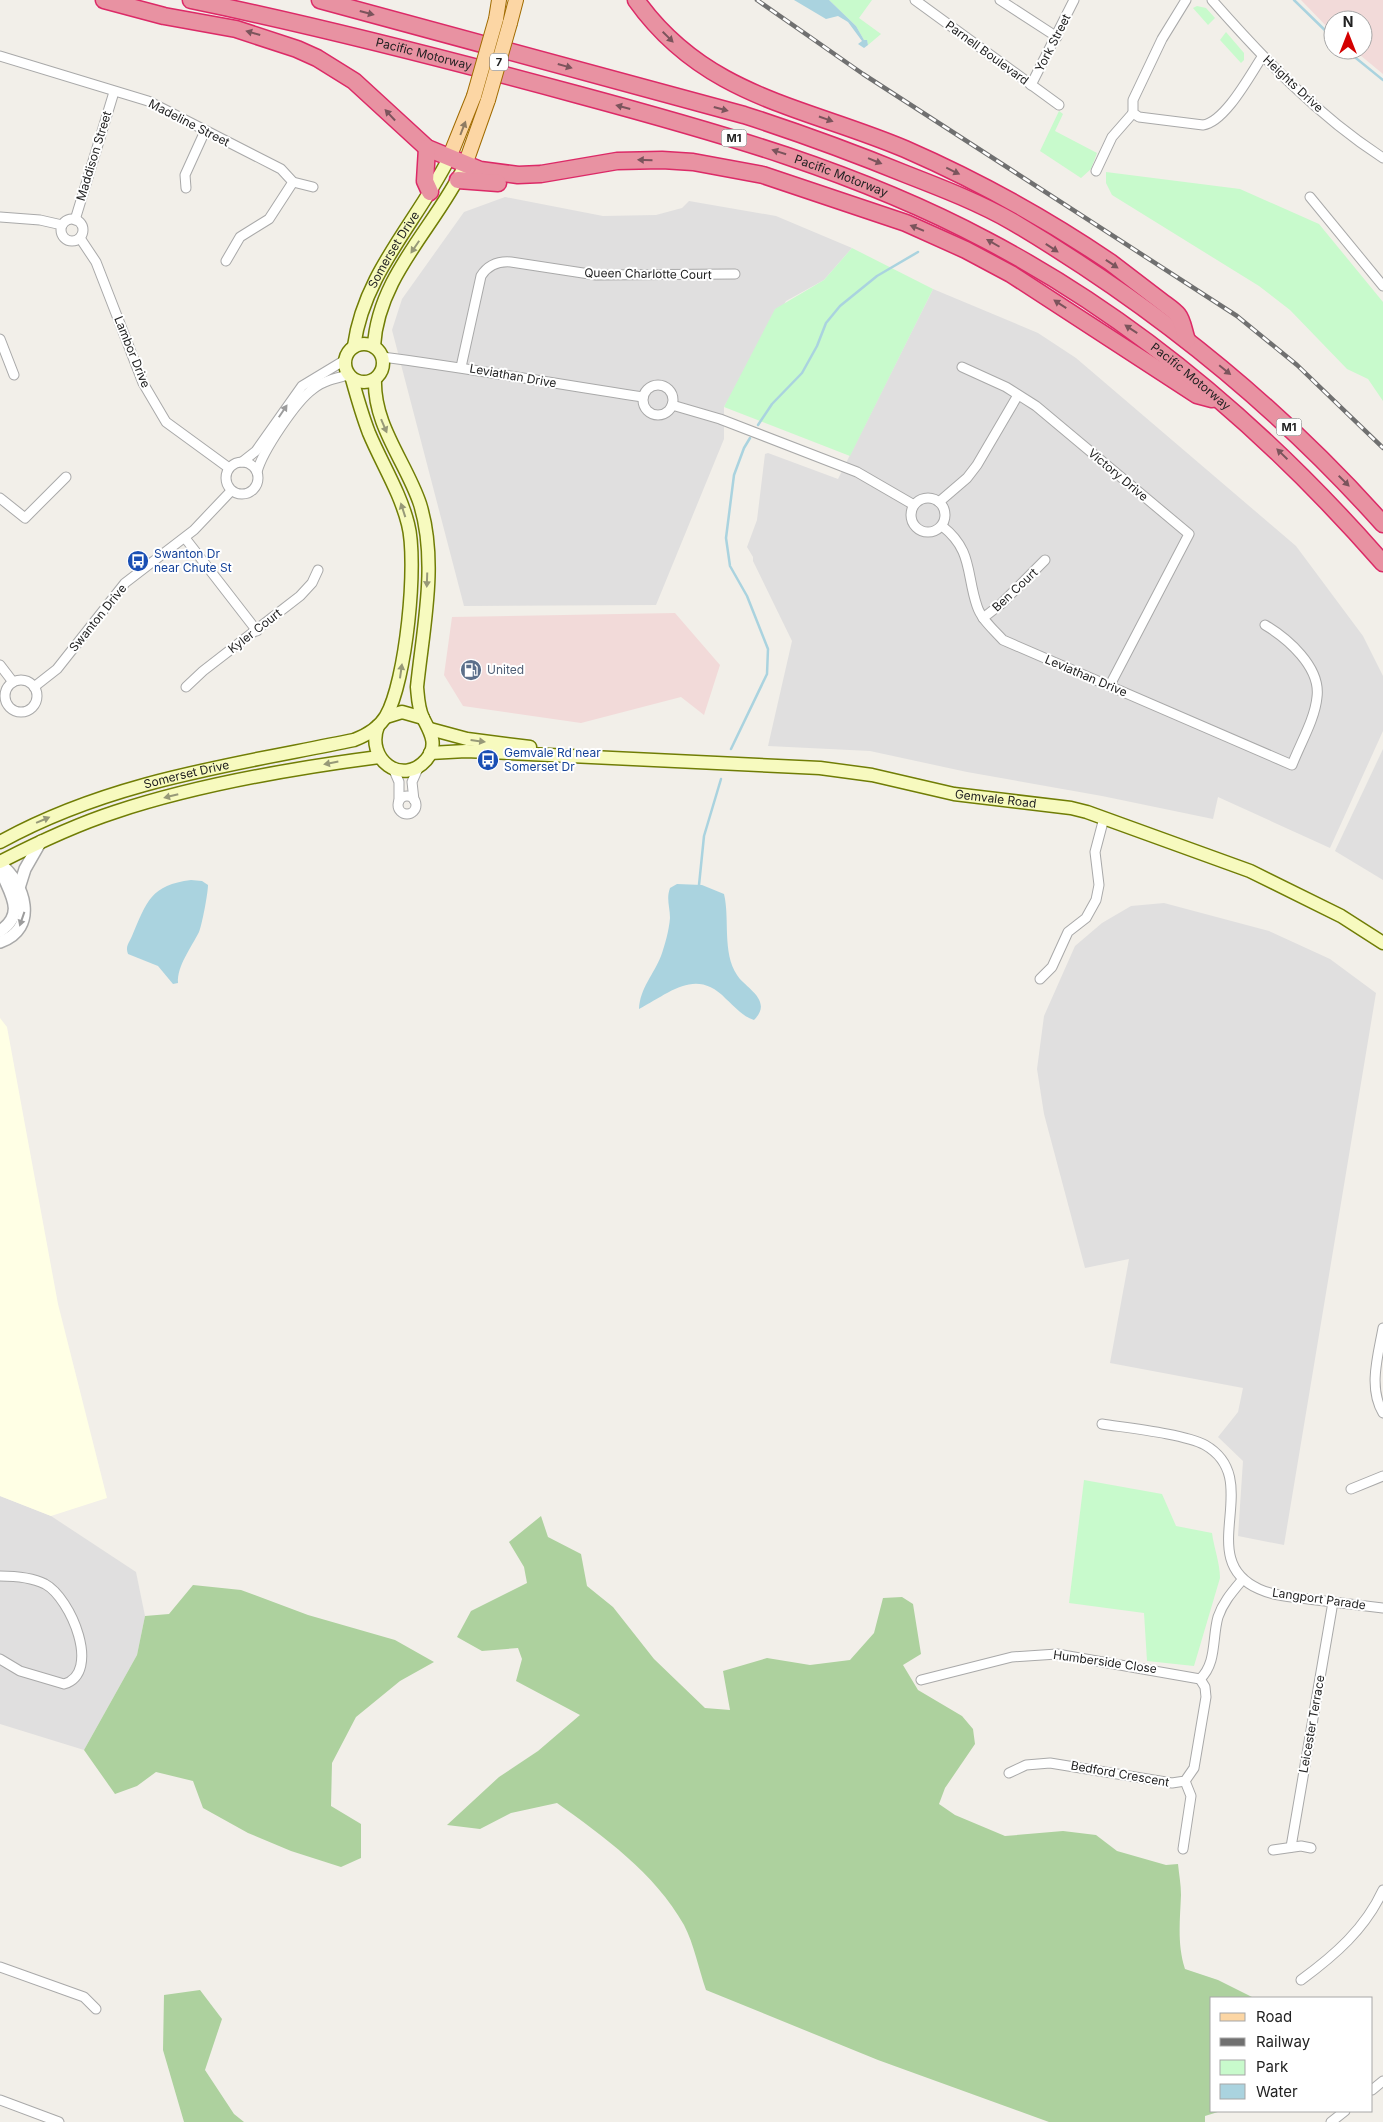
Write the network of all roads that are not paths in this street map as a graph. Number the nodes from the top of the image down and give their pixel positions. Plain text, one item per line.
1 (104, 0) edge
2 (191, 0) edge
3 (320, 0) edge
4 (499, 0) edge
5 (516, 0) edge
6 (636, 0) edge
7 (915, 0) edge
8 (1000, 0) edge
9 (1074, 0) edge
10 (1186, 0) edge
11 (1212, 0) edge
12 (1057, 37) junction
13 (0, 56) edge
14 (1262, 57) junction
15 (1031, 85) junction
16 (114, 92) junction
17 (1059, 106) dead end
18 (1133, 113) junction
19 (204, 131) junction
20 (427, 148) junction
21 (449, 158) junction
22 (1383, 158) edge
23 (465, 165) junction
24 (561, 170) junction
25 (1096, 171) dead end
26 (458, 180) junction
27 (293, 182) junction
28 (312, 187) dead end
29 (186, 188) dead end
30 (430, 192) junction
31 (1310, 197) dead end
32 (0, 217) edge
33 (75, 220) junction
34 (62, 225) junction
35 (80, 238) junction
36 (226, 261) dead end
37 (735, 274) dead end
38 (1383, 286) edge
39 (0, 339) edge
40 (1187, 340) junction
41 (354, 346) junction
42 (374, 346) junction
43 (382, 357) junction
44 (345, 360) junction
45 (461, 367) junction
46 (962, 367) dead end
47 (14, 375) dead end
48 (350, 377) junction
49 (375, 379) junction
50 (1018, 395) junction
51 (643, 397) junction
52 (1224, 402) junction
53 (672, 405) junction
54 (242, 462) junction
55 (229, 468) junction
56 (257, 472) junction
57 (66, 477) dead end
58 (231, 491) junction
59 (0, 498) edge
60 (939, 502) junction
61 (914, 505) junction
62 (1383, 524) edge
63 (942, 526) junction
64 (185, 538) junction
65 (1045, 560) dead end
66 (1383, 563) edge
67 (318, 570) dead end
68 (983, 618) junction
69 (1265, 625) dead end
70 (257, 631) junction
71 (0, 665) edge
72 (13, 682) junction
73 (1110, 685) junction
74 (34, 687) junction
75 (186, 687) dead end
76 (8, 706) junction
77 (0, 711) edge
78 (423, 718) junction
79 (382, 722) junction
80 (430, 729) junction
81 (430, 753) junction
82 (582, 756) junction
83 (379, 757) junction
84 (419, 766) junction
85 (393, 768) junction
86 (414, 800) junction
87 (399, 801) junction
88 (1104, 818) junction
89 (41, 841) junction
90 (0, 842) edge
91 (0, 864) edge
92 (19, 888) junction
93 (0, 890) edge
94 (15, 903) junction
95 (0, 931) edge
96 (0, 942) edge
97 (1383, 943) edge
98 (1040, 979) dead end
99 (1383, 1328) edge
100 (1383, 1413) edge
101 (1102, 1424) dead end
102 (1383, 1476) edge
103 (1351, 1489) dead end
104 (0, 1576) edge
105 (1243, 1579) junction
106 (1333, 1602) junction
107 (1383, 1608) edge
108 (0, 1660) edge
109 (1200, 1679) junction
110 (921, 1680) dead end
111 (1009, 1773) dead end
112 (1185, 1781) junction
113 (1291, 1847) junction
114 (1183, 1848) dead end
115 (1311, 1848) dead end
116 (1273, 1850) dead end
117 (1383, 1890) edge
118 (0, 1967) edge
119 (1301, 1980) dead end
120 (96, 2009) dead end
121 (1383, 2081) edge
122 (1373, 2089) edge
123 (0, 2100) edge
124 (1345, 2112) edge
125 (59, 2122) edge
126 (1331, 2122) edge

20 -> 1 highway
52 -> 2 highway, Pacific Motorway / M1
3 -> 40 highway, Pacific Motorway / M1
21 -> 4 main road, 7, bridge
5 - 23 main road, 7, bridge
6 -> 40 highway
7 - 15 street, Parnell Boulevard
8 - 12 street
9 - 12 street, York Street
10 - 18 street
11 - 14 street, Heights Drive
12 - 15 street, York Street
13 - 16 street, Madeline Street
14 - 18 street
14 - 22 street, Heights Drive
15 - 17 street, Parnell Boulevard
16 - 19 street, Madeline Street
16 - 33 street, Maddison Street
18 - 25 street
19 - 27 street, Madeline Street
19 - 29 street
20 - 21 highway
20 - 30 highway
21 - 23 highway
21 - 30 main road, Somerset Drive
23 - 24 highway
23 - 26 main road, Somerset Drive
24 - 26 highway
52 -> 24 highway
26 -> 42 main road, Somerset Drive
27 - 28 street, Madeline Street
27 - 36 street
30 - 41 main road, Somerset Drive
31 - 38 street
32 - 34 street
33 - 34 street
33 - 35 street, Lambor Drive
34 - 35 street
35 - 55 street, Lambor Drive
37 - 45 street, Queen Charlotte Court
39 - 47 street
40 -> 62 highway, Pacific Motorway / M1
41 - 42 main road
41 - 44 main road, Somerset Drive
42 - 43 main road
43 - 45 street, Leviathan Drive
43 - 49 main road
44 - 48 main road
54 -> 44 street
45 - 51 street, Leviathan Drive
46 - 50 street
48 - 49 main road
48 - 56 street
79 -> 48 main road
49 -> 78 main road
50 - 60 street
50 - 73 street, Victory Drive
51 - 53 street
51 - 53 street
66 -> 52 highway, Pacific Motorway / M1
53 - 61 street
54 - 55 street
54 - 56 street
55 - 58 street
56 - 58 street
57 - 59 street
58 - 64 street, Swanton Drive
60 - 61 street
60 - 63 street
61 - 63 street
63 - 68 street, Leviathan Drive
64 - 70 street
64 - 74 street, Swanton Drive
65 - 68 street, Ben Court
67 - 70 street, Kyler Court
68 - 73 street, Leviathan Drive
69 - 73 street, Leviathan Drive
70 - 75 street, Kyler Court
71 - 72 street
72 - 74 street
72 - 76 street
74 - 76 street
76 - 77 street
78 - 79 main road, Somerset Drive
78 - 80 main road
79 - 83 main road
90 -> 79 main road, Somerset Drive
80 - 81 main road
80 -> 82 main road, Gemvale Road
81 - 82 main road, Gemvale Road
81 - 84 main road
82 - 88 main road, Gemvale Road
83 - 85 main road
83 -> 89 main road, Somerset Drive
84 - 85 main road
84 - 86 street
85 - 87 street
86 - 87 street
86 - 87 street
88 - 97 main road, Gemvale Road
88 - 98 street
89 - 91 main road, Somerset Drive
89 - 92 street
91 - 92 street
91 - 94 street
92 -> 96 street
93 - 94 street
94 - 95 street
99 - 100 street
101 - 105 street
102 - 103 street
104 - 108 street
105 - 106 street, Langport Parade
105 - 109 street
106 - 107 street, Langport Parade
106 - 113 street, Leicester Terrace
109 - 110 street, Humberside Close
109 - 112 street, Bedford Crescent
111 - 112 street, Bedford Crescent
112 - 114 street
113 - 115 street
113 - 116 street
117 - 119 street
118 - 120 street
121 - 122 street
123 - 125 street
124 - 126 street

